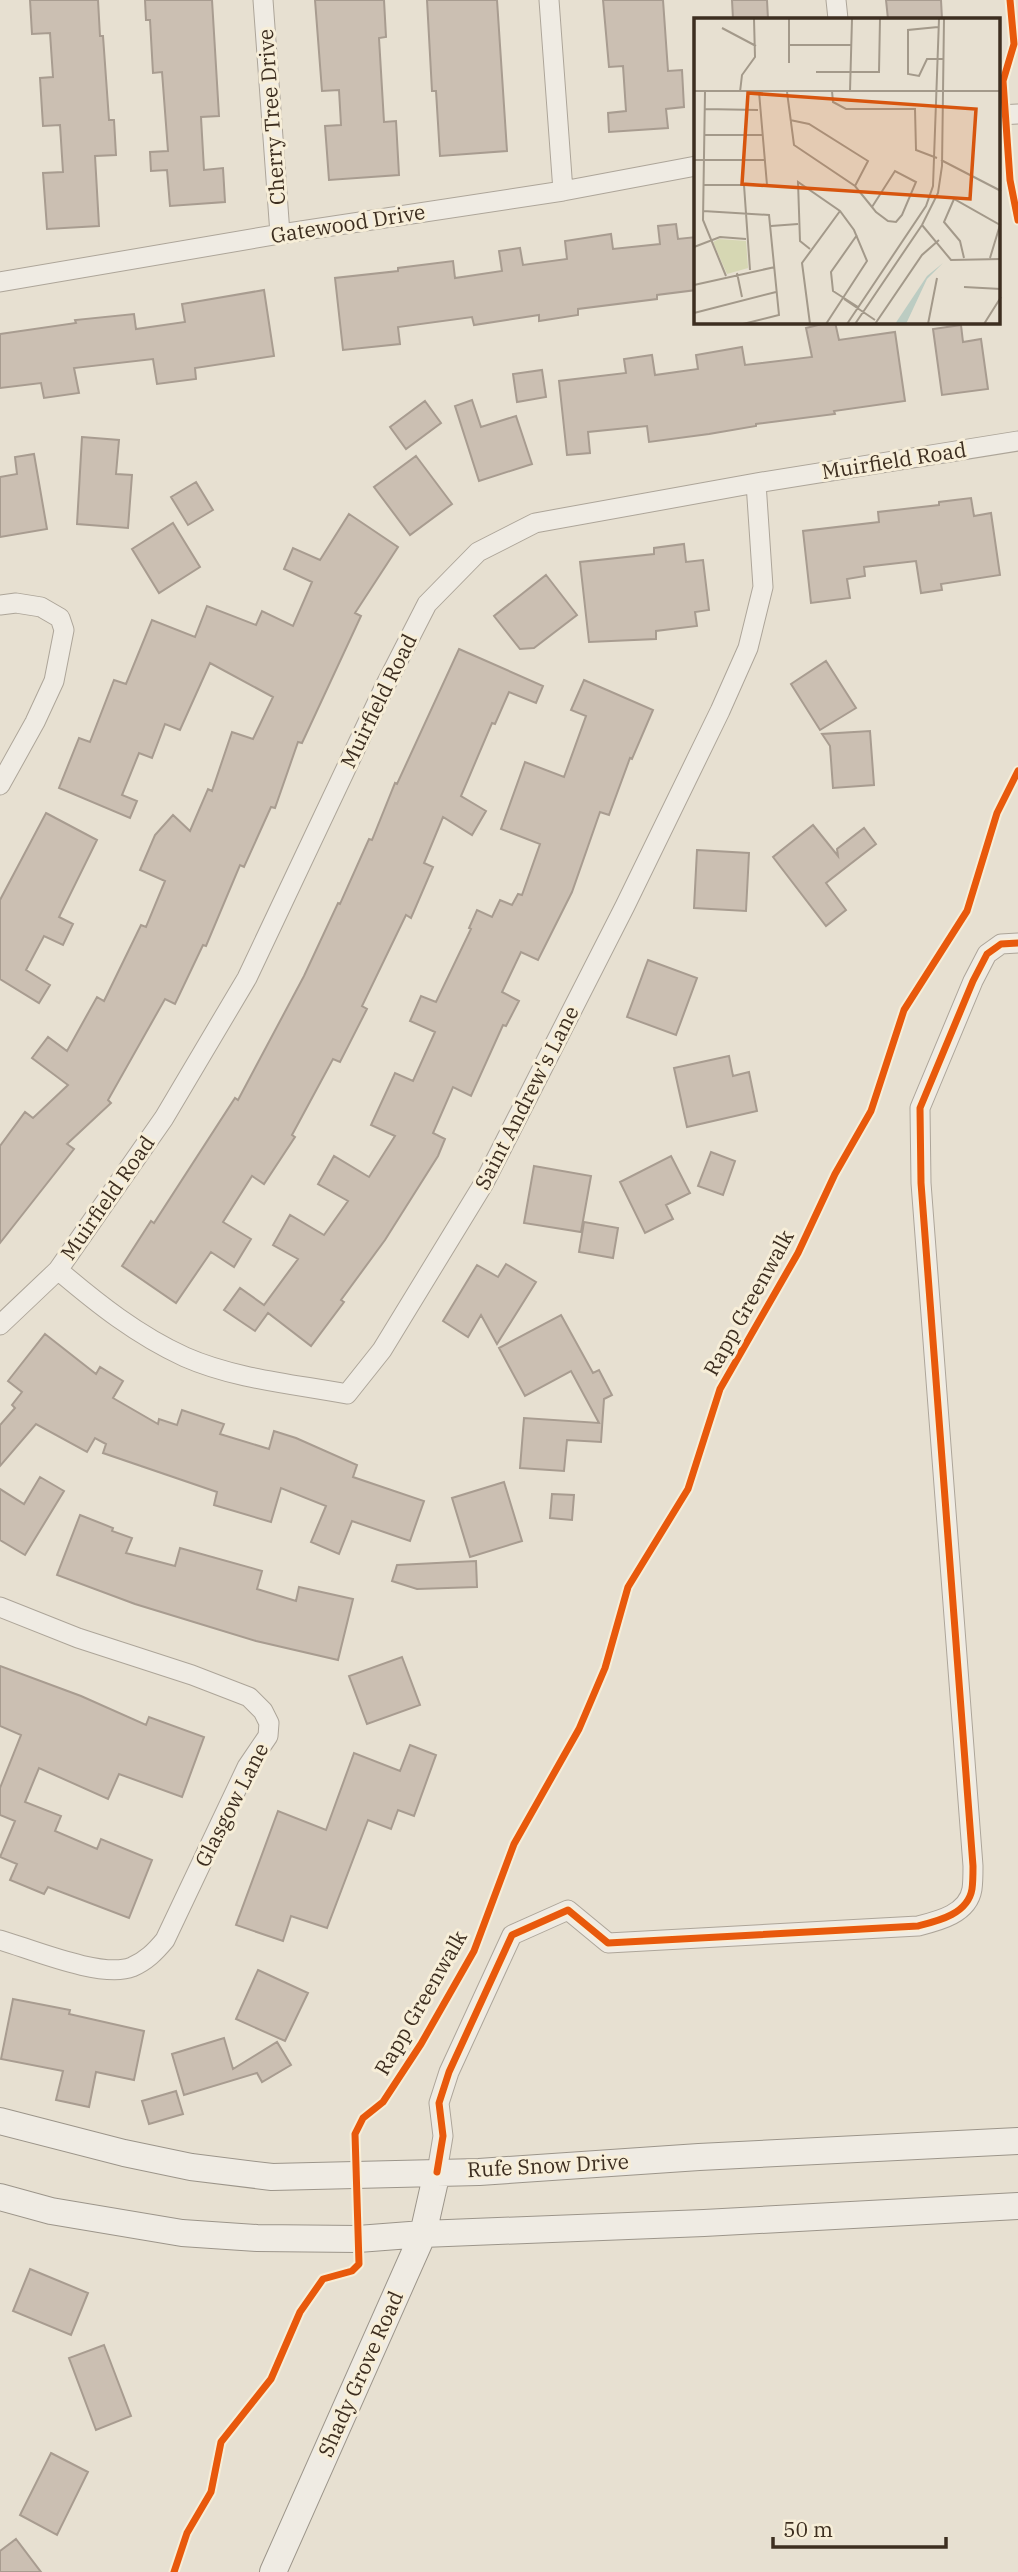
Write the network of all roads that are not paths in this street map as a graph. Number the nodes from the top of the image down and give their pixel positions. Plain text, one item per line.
1 (263, 0) edge
2 (548, 0) edge
3 (836, 0) edge
4 (838, 18) edge
5 (1018, 114) edge
6 (1000, 115) edge
7 (694, 166) edge
8 (563, 191) junction
9 (280, 234) junction
10 (0, 282) edge
11 (1018, 441) edge
12 (756, 483) junction
13 (0, 605) edge
14 (0, 785) edge
15 (1018, 943) edge
16 (58, 1270) junction
17 (0, 1325) edge
18 (0, 1607) edge
19 (0, 1940) edge
20 (0, 2121) edge
21 (1018, 2141) edge
22 (437, 2172) junction
23 (0, 2197) edge
24 (1018, 2206) edge
25 (423, 2234) junction
26 (273, 2572) edge

1 - 9 street, Cherry Tree Drive
2 - 8 street
3 - 4 street
5 - 6 street
7 - 8 street, Gatewood Drive
8 - 9 street, Gatewood Drive
9 - 10 street, Gatewood Drive
11 - 12 street, Muirfield Road
12 - 16 street, Muirfield Road
12 - 16 street, Saint Andrew's Lane
13 - 14 street
15 - 22 street
16 - 17 street, Muirfield Road
18 - 19 street, Glasgow Lane
20 - 22 main road, Rufe Snow Drive
21 - 22 main road, Rufe Snow Drive
22 - 25 main road, Shady Grove Road
23 - 25 main road
24 - 25 main road
25 - 26 main road, Shady Grove Road

